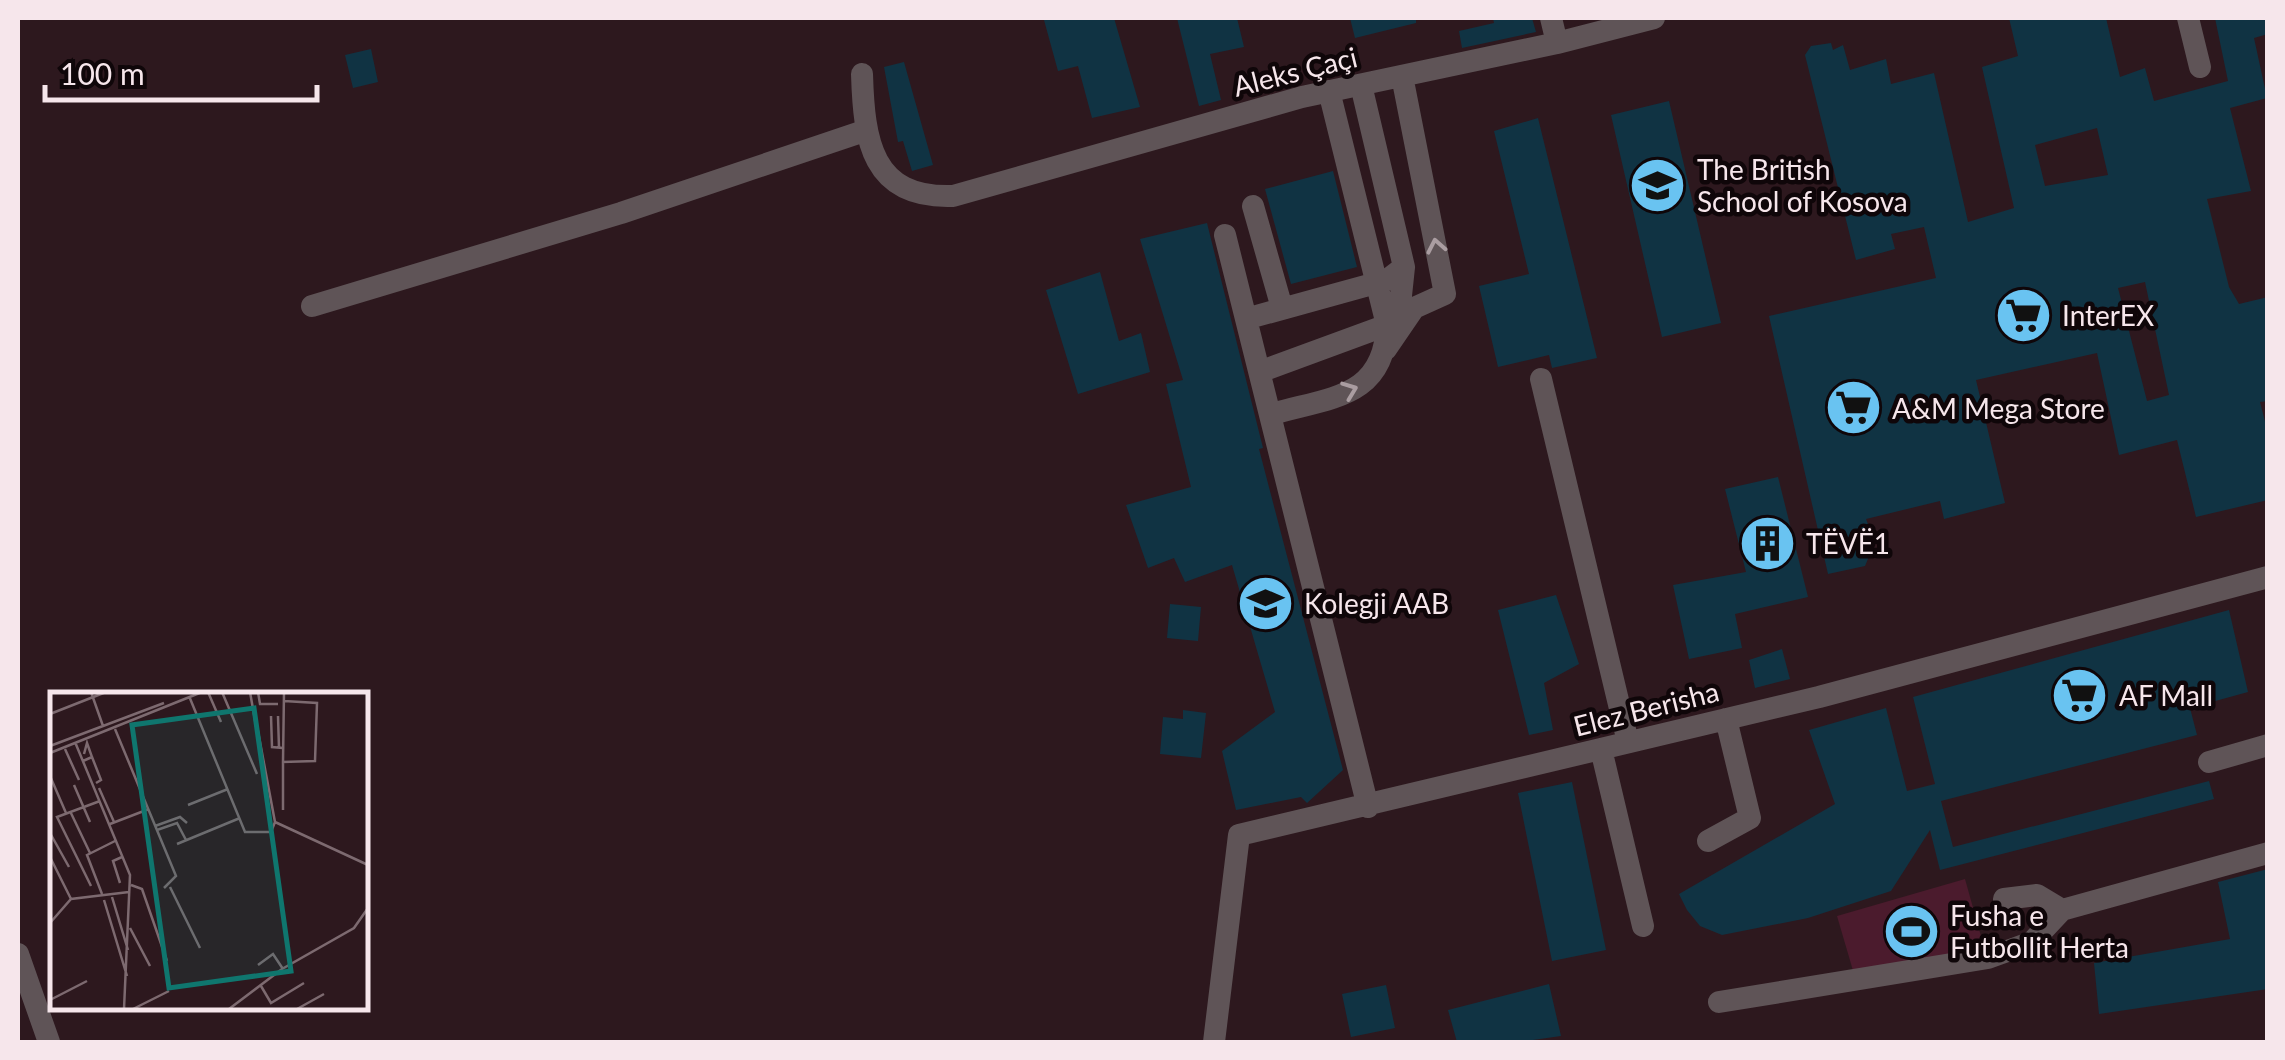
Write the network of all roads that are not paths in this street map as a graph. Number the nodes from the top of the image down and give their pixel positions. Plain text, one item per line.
1 (1551, 18) edge
2 (1654, 18) edge
3 (2188, 18) edge
4 (1557, 44) junction
5 (2200, 66) dead end
6 (862, 74) dead end
7 (1402, 76) junction
8 (1362, 85) junction
9 (1329, 91) junction
10 (864, 131) junction
11 (1253, 206) dead end
12 (1225, 235) dead end
13 (1404, 268) junction
14 (1377, 281) junction
15 (312, 306) dead end
16 (1282, 308) junction
17 (1249, 318) junction
18 (1387, 337) junction
19 (1262, 370) junction
20 (1542, 379) dead end
21 (1272, 414) junction
22 (2268, 577) edge
23 (1726, 719) junction
24 (1628, 742) junction
25 (2268, 745) edge
26 (1601, 749) junction
27 (2209, 762) dead end
28 (1368, 808) junction
29 (1708, 840) dead end
30 (2268, 853) edge
31 (2004, 899) dead end
32 (2062, 910) junction
33 (1642, 926) dead end
34 (18, 954) edge
35 (42, 987) edge
36 (1719, 1002) dead end
37 (48, 1042) edge
38 (1214, 1042) edge

1 - 4 street
2 - 4 street, Aleks Çaçi
3 - 5 street
4 - 7 street, Aleks Çaçi
6 - 10 street
7 - 8 street, Aleks Çaçi
18 -> 7 street
8 - 9 street, Aleks Çaçi
8 - 13 street
9 - 10 street, Aleks Çaçi
9 - 14 street
10 - 15 street
11 - 16 street
12 - 17 street
13 - 14 street
13 - 18 street
14 - 16 street
14 - 18 street
16 - 17 street
17 - 19 street
18 - 19 street
21 -> 18 street
19 - 21 street
20 - 24 street
21 - 28 street
22 - 23 street, Elez Berisha
23 - 24 street, Elez Berisha
23 - 29 street
24 - 26 street, Elez Berisha
25 - 27 street
26 - 28 street, Elez Berisha
26 - 33 street
28 - 38 street, Elez Berisha
30 - 32 street
31 - 32 street
32 - 36 street
34 - 35 street
35 - 37 street

